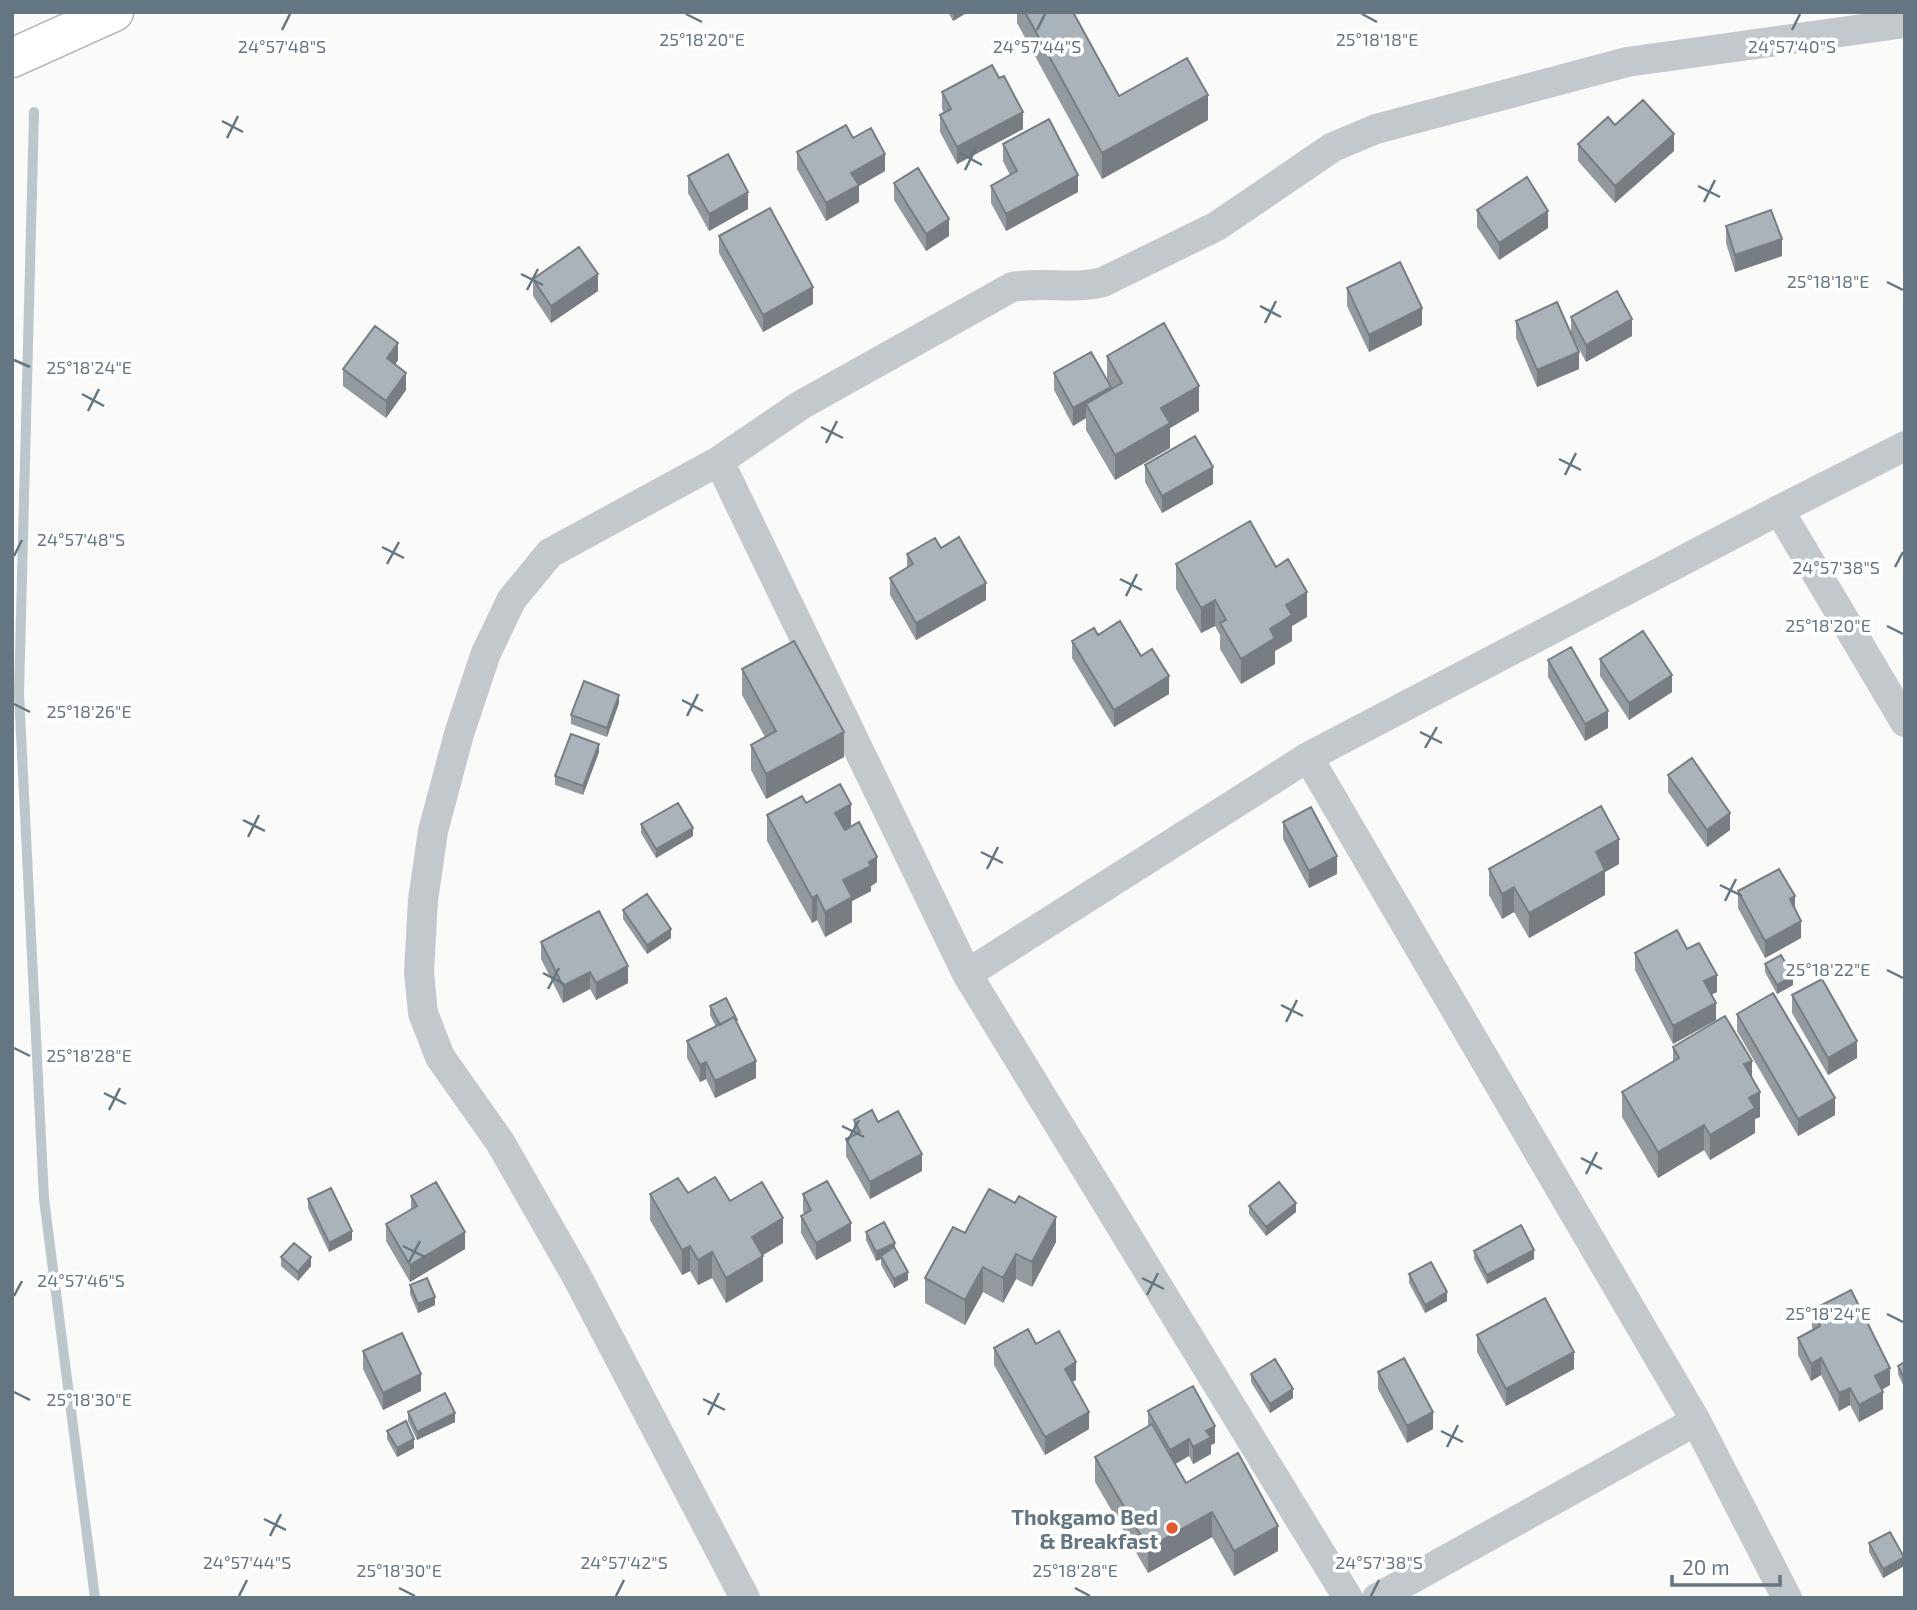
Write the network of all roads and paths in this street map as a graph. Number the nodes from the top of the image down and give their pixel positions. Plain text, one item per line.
1 (114, 12) edge
2 (1905, 23) edge
3 (12, 58) edge
4 (1905, 446) edge
5 (719, 461) junction
6 (1779, 510) junction
7 (1905, 722) edge
8 (1308, 757) junction
9 (967, 974) junction
10 (1696, 1421) junction
11 (746, 1598) edge
12 (1348, 1598) edge
13 (1377, 1598) edge
14 (1787, 1598) edge

1 - 3 highway
2 - 5 street
4 - 6 street
5 - 9 street
5 - 11 street
6 - 7 street
6 - 8 street
8 - 9 street
8 - 10 street
9 - 12 street
10 - 13 street
10 - 14 street

